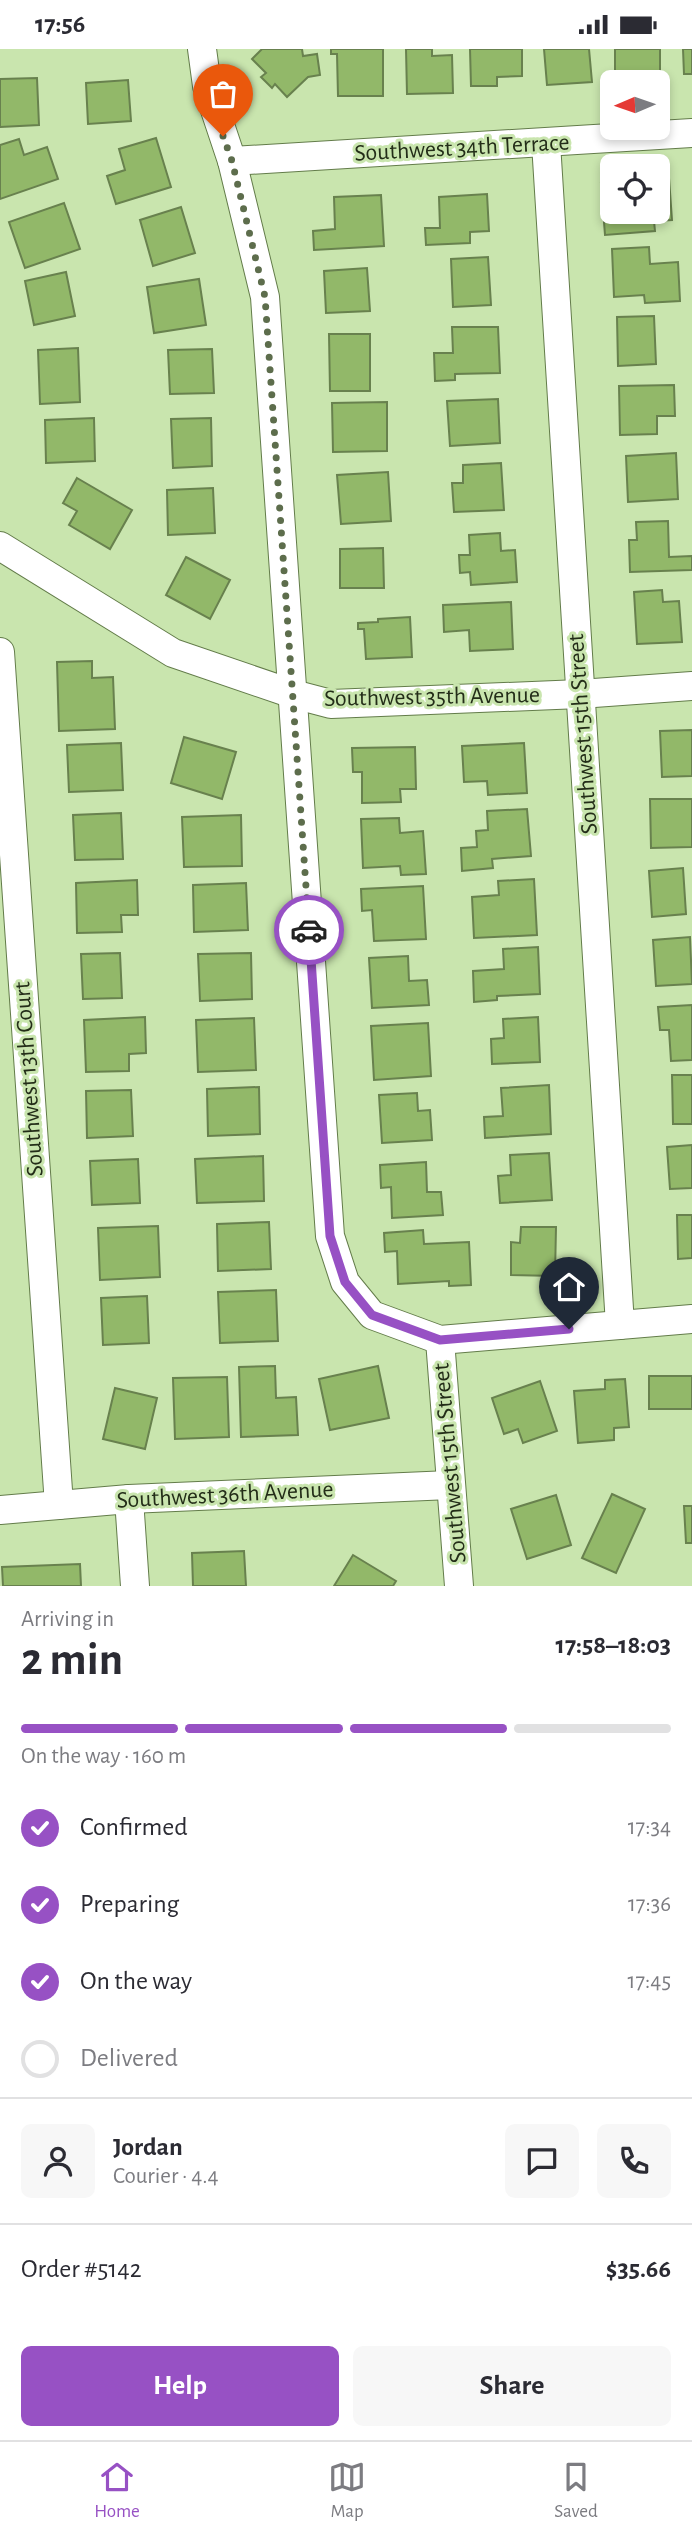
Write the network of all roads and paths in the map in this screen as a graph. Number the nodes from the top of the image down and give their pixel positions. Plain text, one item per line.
1 (202, 49) edge
2 (692, 133) edge
3 (546, 143) junction
4 (232, 161) junction
5 (0, 546) edge
6 (0, 652) edge
7 (692, 686) edge
8 (293, 694) junction
9 (580, 694) junction
10 (692, 1319) edge
11 (620, 1325) junction
12 (440, 1340) junction
13 (450, 1485) junction
14 (129, 1499) junction
15 (59, 1505) junction
16 (0, 1510) edge
17 (135, 1586) edge
18 (459, 1586) edge

1 - 4 street
2 - 3 street, Southwest 34th Terrace
3 - 4 street, Southwest 34th Terrace
3 - 9 street, Southwest 15th Street
4 - 8 street
5 - 8 street, Southwest 35th Avenue
6 - 15 street, Southwest 13th Court
7 - 9 street, Southwest 35th Avenue
8 - 9 street, Southwest 35th Avenue
8 - 12 street
9 - 11 street, Southwest 15th Street
10 - 11 street
11 - 12 street
12 - 13 street, Southwest 15th Street
13 - 14 street, Southwest 36th Avenue
13 - 18 street, Southwest 15th Street
14 - 15 street, Southwest 36th Avenue
14 - 17 street
15 - 16 street, Southwest 36th Avenue

